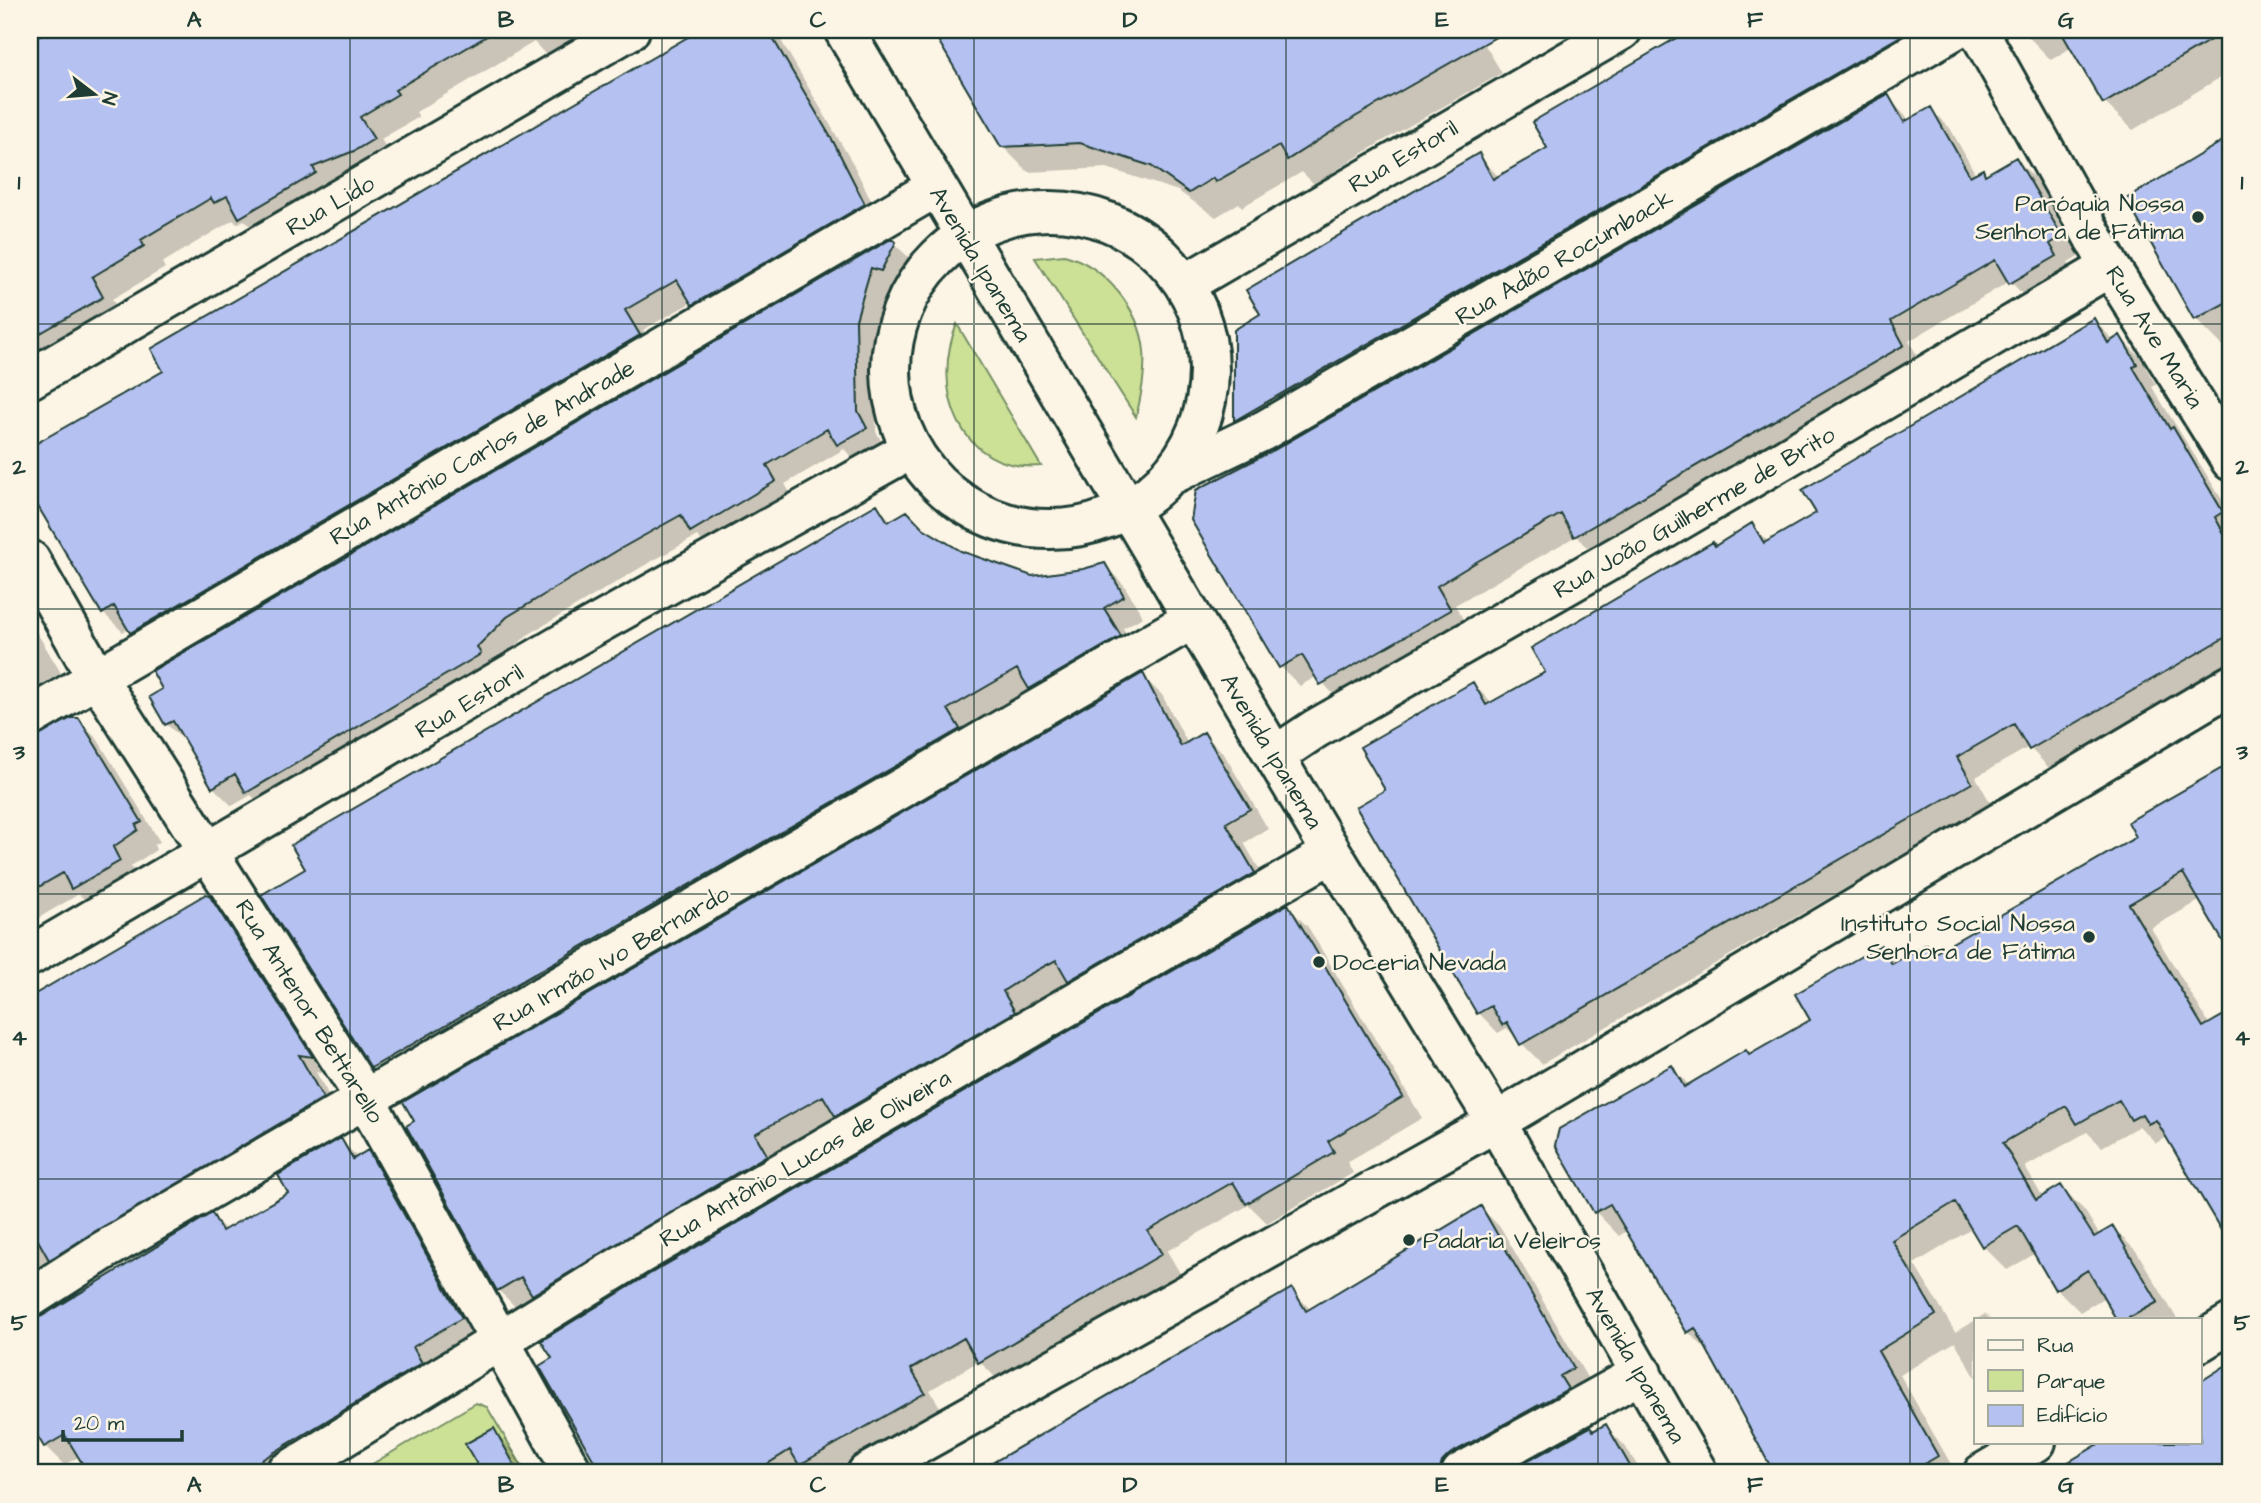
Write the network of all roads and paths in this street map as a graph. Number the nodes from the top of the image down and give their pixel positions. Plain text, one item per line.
1 (630, 30) edge
2 (844, 30) edge
3 (1622, 30) edge
4 (1954, 30) edge
5 (1978, 30) edge
6 (935, 188) junction
7 (964, 235) junction
8 (2110, 267) junction
9 (1185, 284) junction
10 (30, 379) edge
11 (911, 449) junction
12 (2231, 461) edge
13 (1170, 476) junction
14 (1129, 509) junction
15 (30, 559) edge
16 (1193, 619) junction
17 (96, 676) junction
18 (2231, 685) edge
19 (30, 717) edge
20 (1276, 755) junction
21 (211, 852) junction
22 (1332, 853) junction
23 (30, 956) edge
24 (366, 1100) junction
25 (1496, 1122) junction
26 (30, 1298) edge
27 (2231, 1323) edge
28 (2202, 1341) edge
29 (500, 1342) junction
30 (1642, 1373) junction
31 (2033, 1444) edge
32 (285, 1473) edge
33 (573, 1473) edge
34 (867, 1473) edge
35 (1461, 1473) edge
36 (1698, 1473) edge
37 (1983, 1473) edge

1 - 10 street, Rua Lido
2 - 6 street, Avenida Ipanema
3 - 9 street, Rua Estoril
4 - 13 street, Rua Adão Rocumback
5 - 8 street, Rua Ave Maria
6 - 7 street, Avenida Ipanema
6 - 17 street, Rua Antônio Carlos de Andrade
7 - 9 street
7 - 11 street
7 - 14 street, Avenida Ipanema
8 - 12 street, Rua Ave Maria
8 - 20 street, Rua João Guilherme de Brito
9 - 13 street
11 - 14 street
11 - 21 street, Rua Estoril
13 - 14 street
14 - 16 street, Avenida Ipanema
15 - 17 street, Rua Antenor Bettarello
16 - 20 street, Avenida Ipanema
16 - 24 street, Rua Irmão Ivo Bernardo
17 - 19 street, Rua Antônio Carlos de Andrade
17 - 21 street, Rua Antenor Bettarello
18 - 25 street
20 - 22 street, Avenida Ipanema
21 - 23 street, Rua Estoril
21 - 24 street, Rua Antenor Bettarello
22 - 25 street, Avenida Ipanema
22 - 29 street, Rua Antônio Lucas de Oliveira
24 - 26 street, Rua Irmão Ivo Bernardo
24 - 29 street, Rua Antenor Bettarello
25 - 30 street, Avenida Ipanema
25 - 34 street
27 - 28 street
29 - 32 street, Rua Antônio Lucas de Oliveira
29 - 33 street, Rua Antenor Bettarello
30 - 35 street
30 - 36 street, Avenida Ipanema
31 - 37 street

